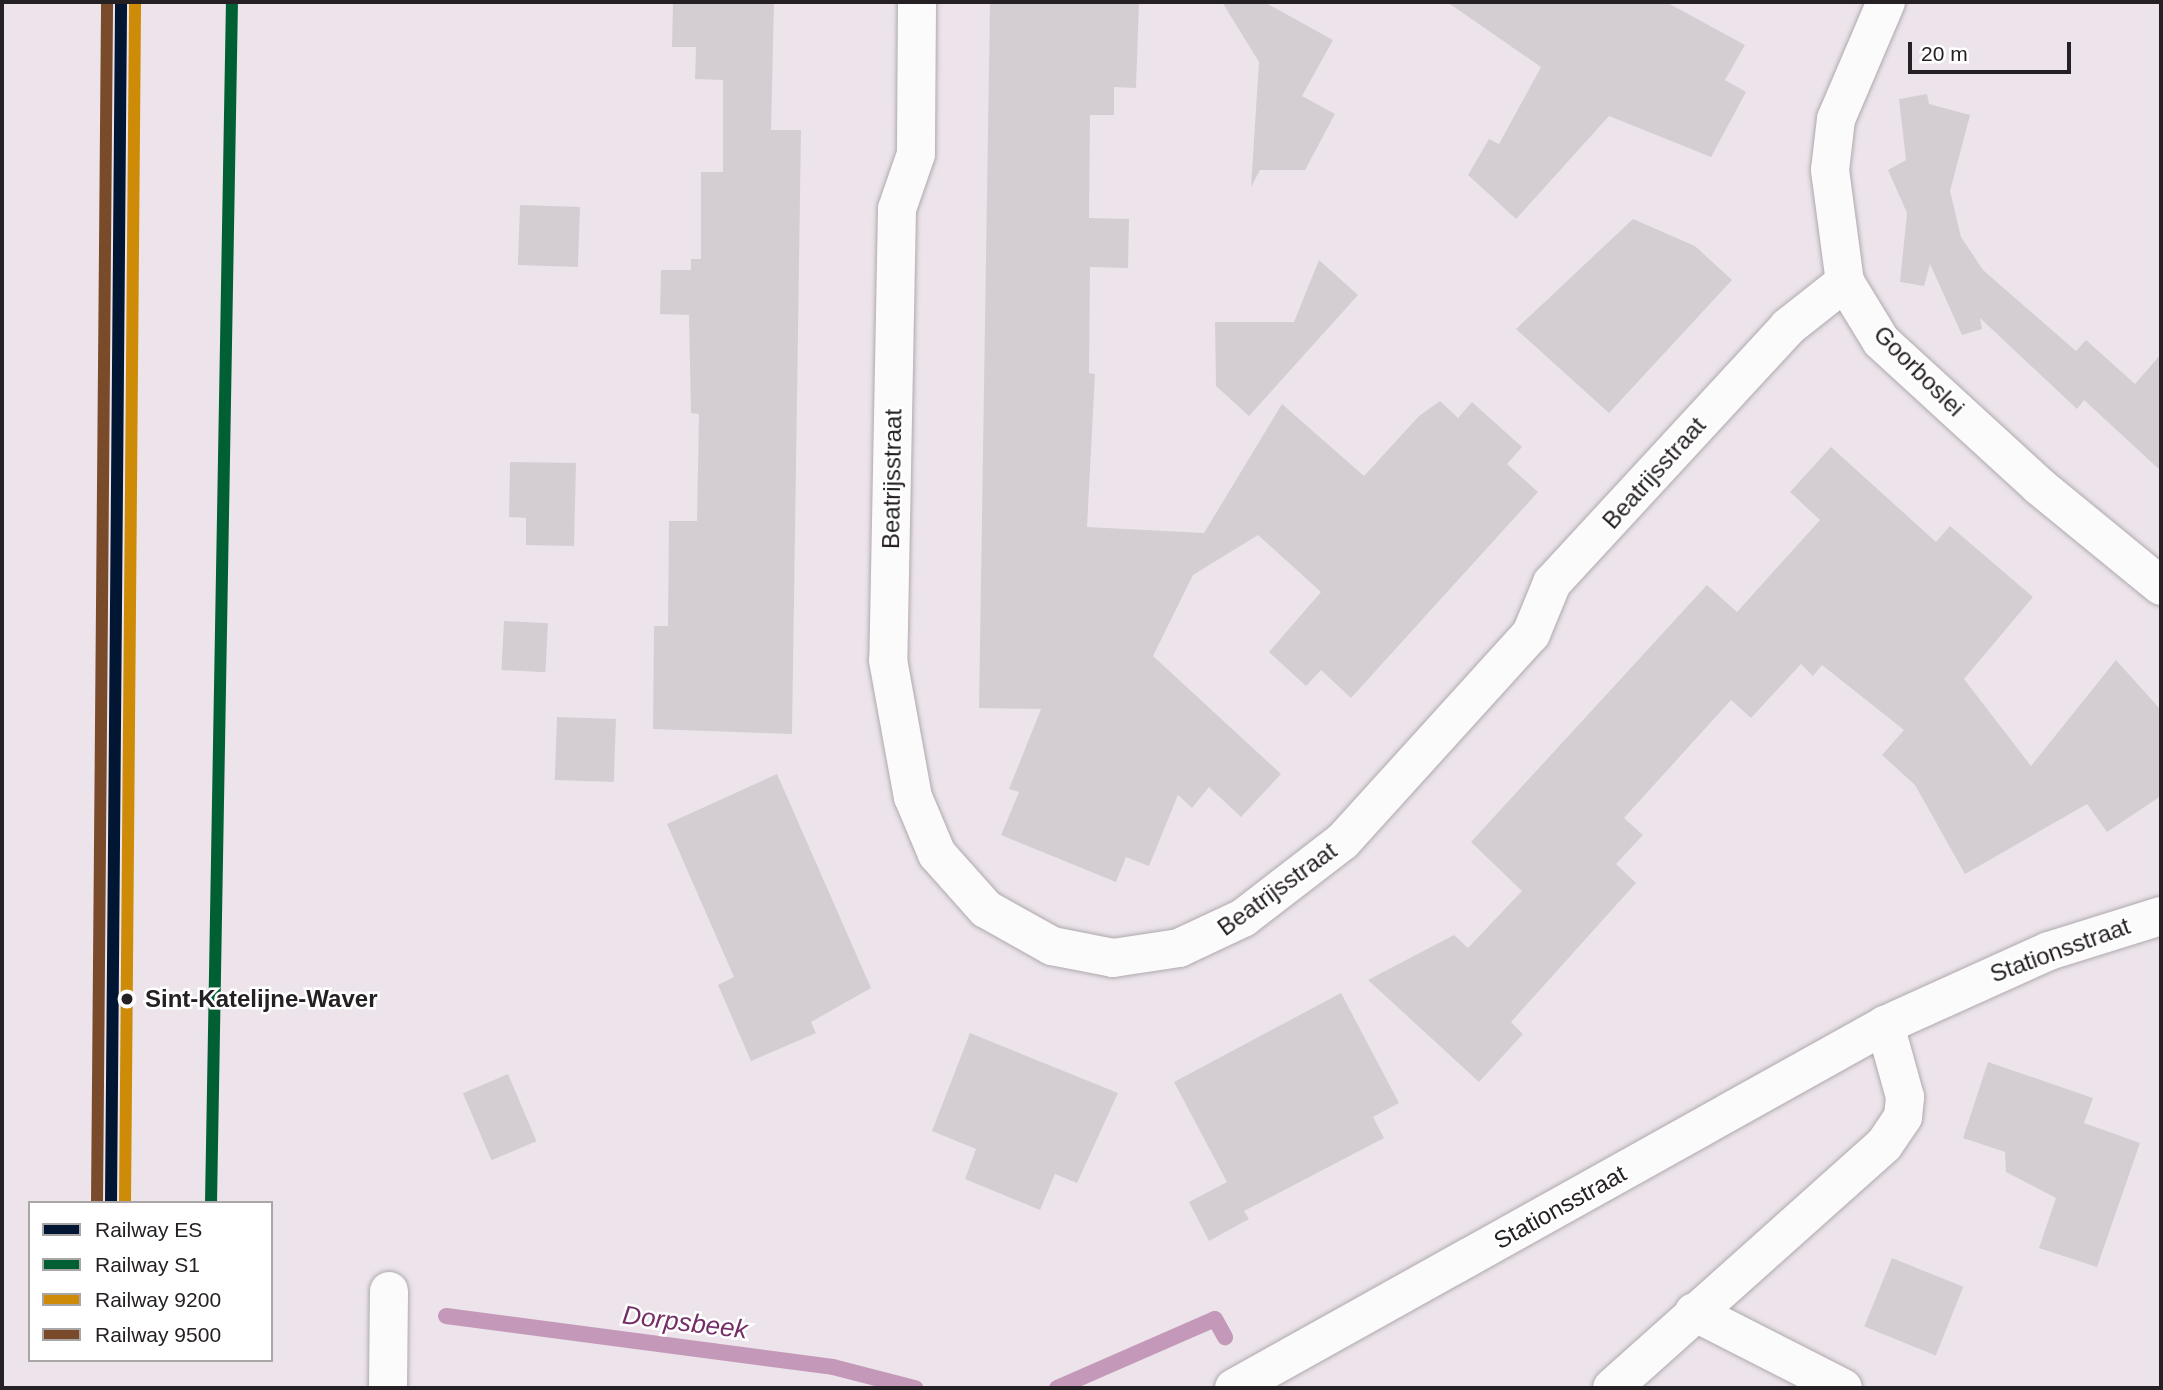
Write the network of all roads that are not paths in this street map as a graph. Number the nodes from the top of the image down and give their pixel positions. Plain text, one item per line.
1 (917, 2) edge
2 (1886, 2) edge
3 (1845, 282) junction
4 (2161, 586) edge
5 (2161, 916) edge
6 (1885, 1025) junction
7 (389, 1291) dead end
8 (1694, 1312) junction
9 (388, 1388) edge
10 (1234, 1388) edge
11 (1612, 1388) edge
12 (1843, 1388) edge

1 - 3 street, Beatrijsstraat
2 - 3 street, Goorboslei
3 - 4 street, Goorboslei
5 - 6 street, Stationsstraat
6 - 8 street
6 - 10 street, Stationsstraat
7 - 9 street
8 - 11 street
8 - 12 street

